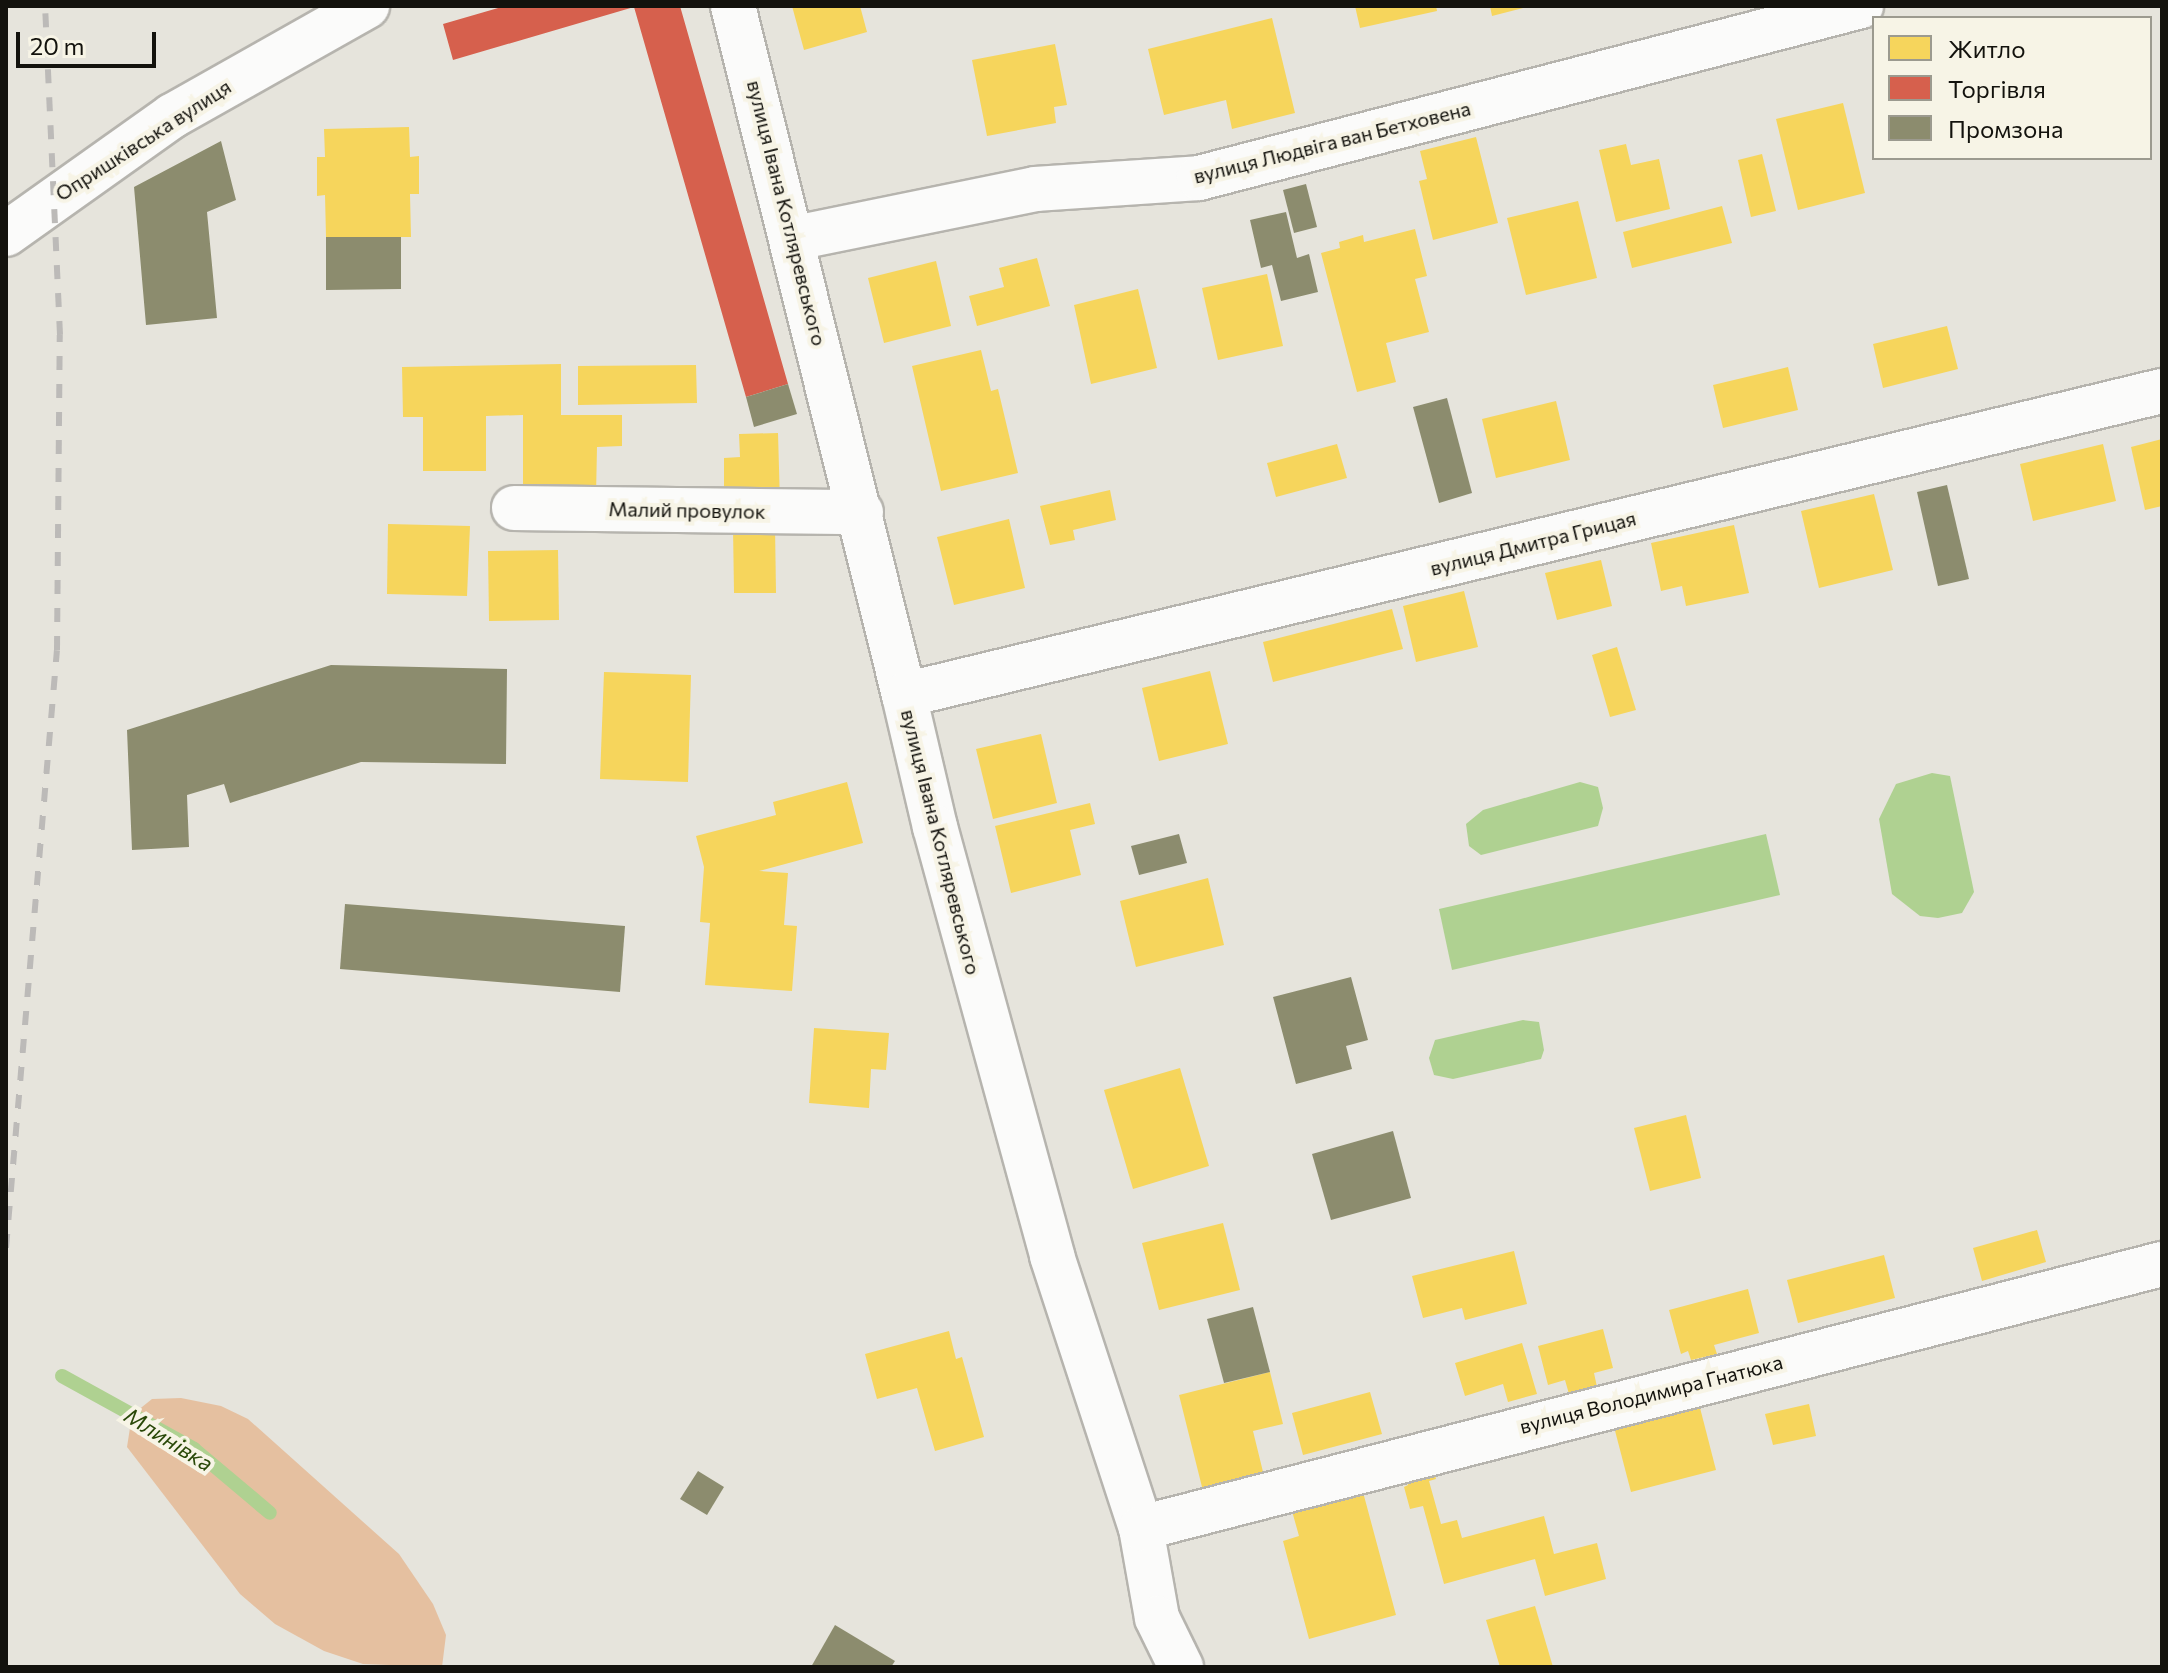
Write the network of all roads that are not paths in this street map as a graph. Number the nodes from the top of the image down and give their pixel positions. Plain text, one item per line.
1 (367, 6) edge
2 (733, 6) edge
3 (1861, 6) edge
4 (6, 234) edge
5 (795, 238) junction
6 (2162, 391) edge
7 (514, 508) dead end
8 (861, 512) junction
9 (904, 695) junction
10 (2162, 1264) edge
11 (1141, 1528) junction
12 (1181, 1667) edge

1 - 4 street, Опришківська вулиця
2 - 5 street, вулиця Івана Котляревського
3 - 5 street, вулиця Людвіга ван Бетховена
5 - 8 street, вулиця Івана Котляревського
6 - 9 street, вулиця Дмитра Грицая
7 - 8 street, Малий провулок
8 - 9 street, вулиця Івана Котляревського
9 - 11 street, вулиця Івана Котляревського
10 - 11 street, вулиця Володимира Гнатюка
11 - 12 street, вулиця Івана Котляревського

